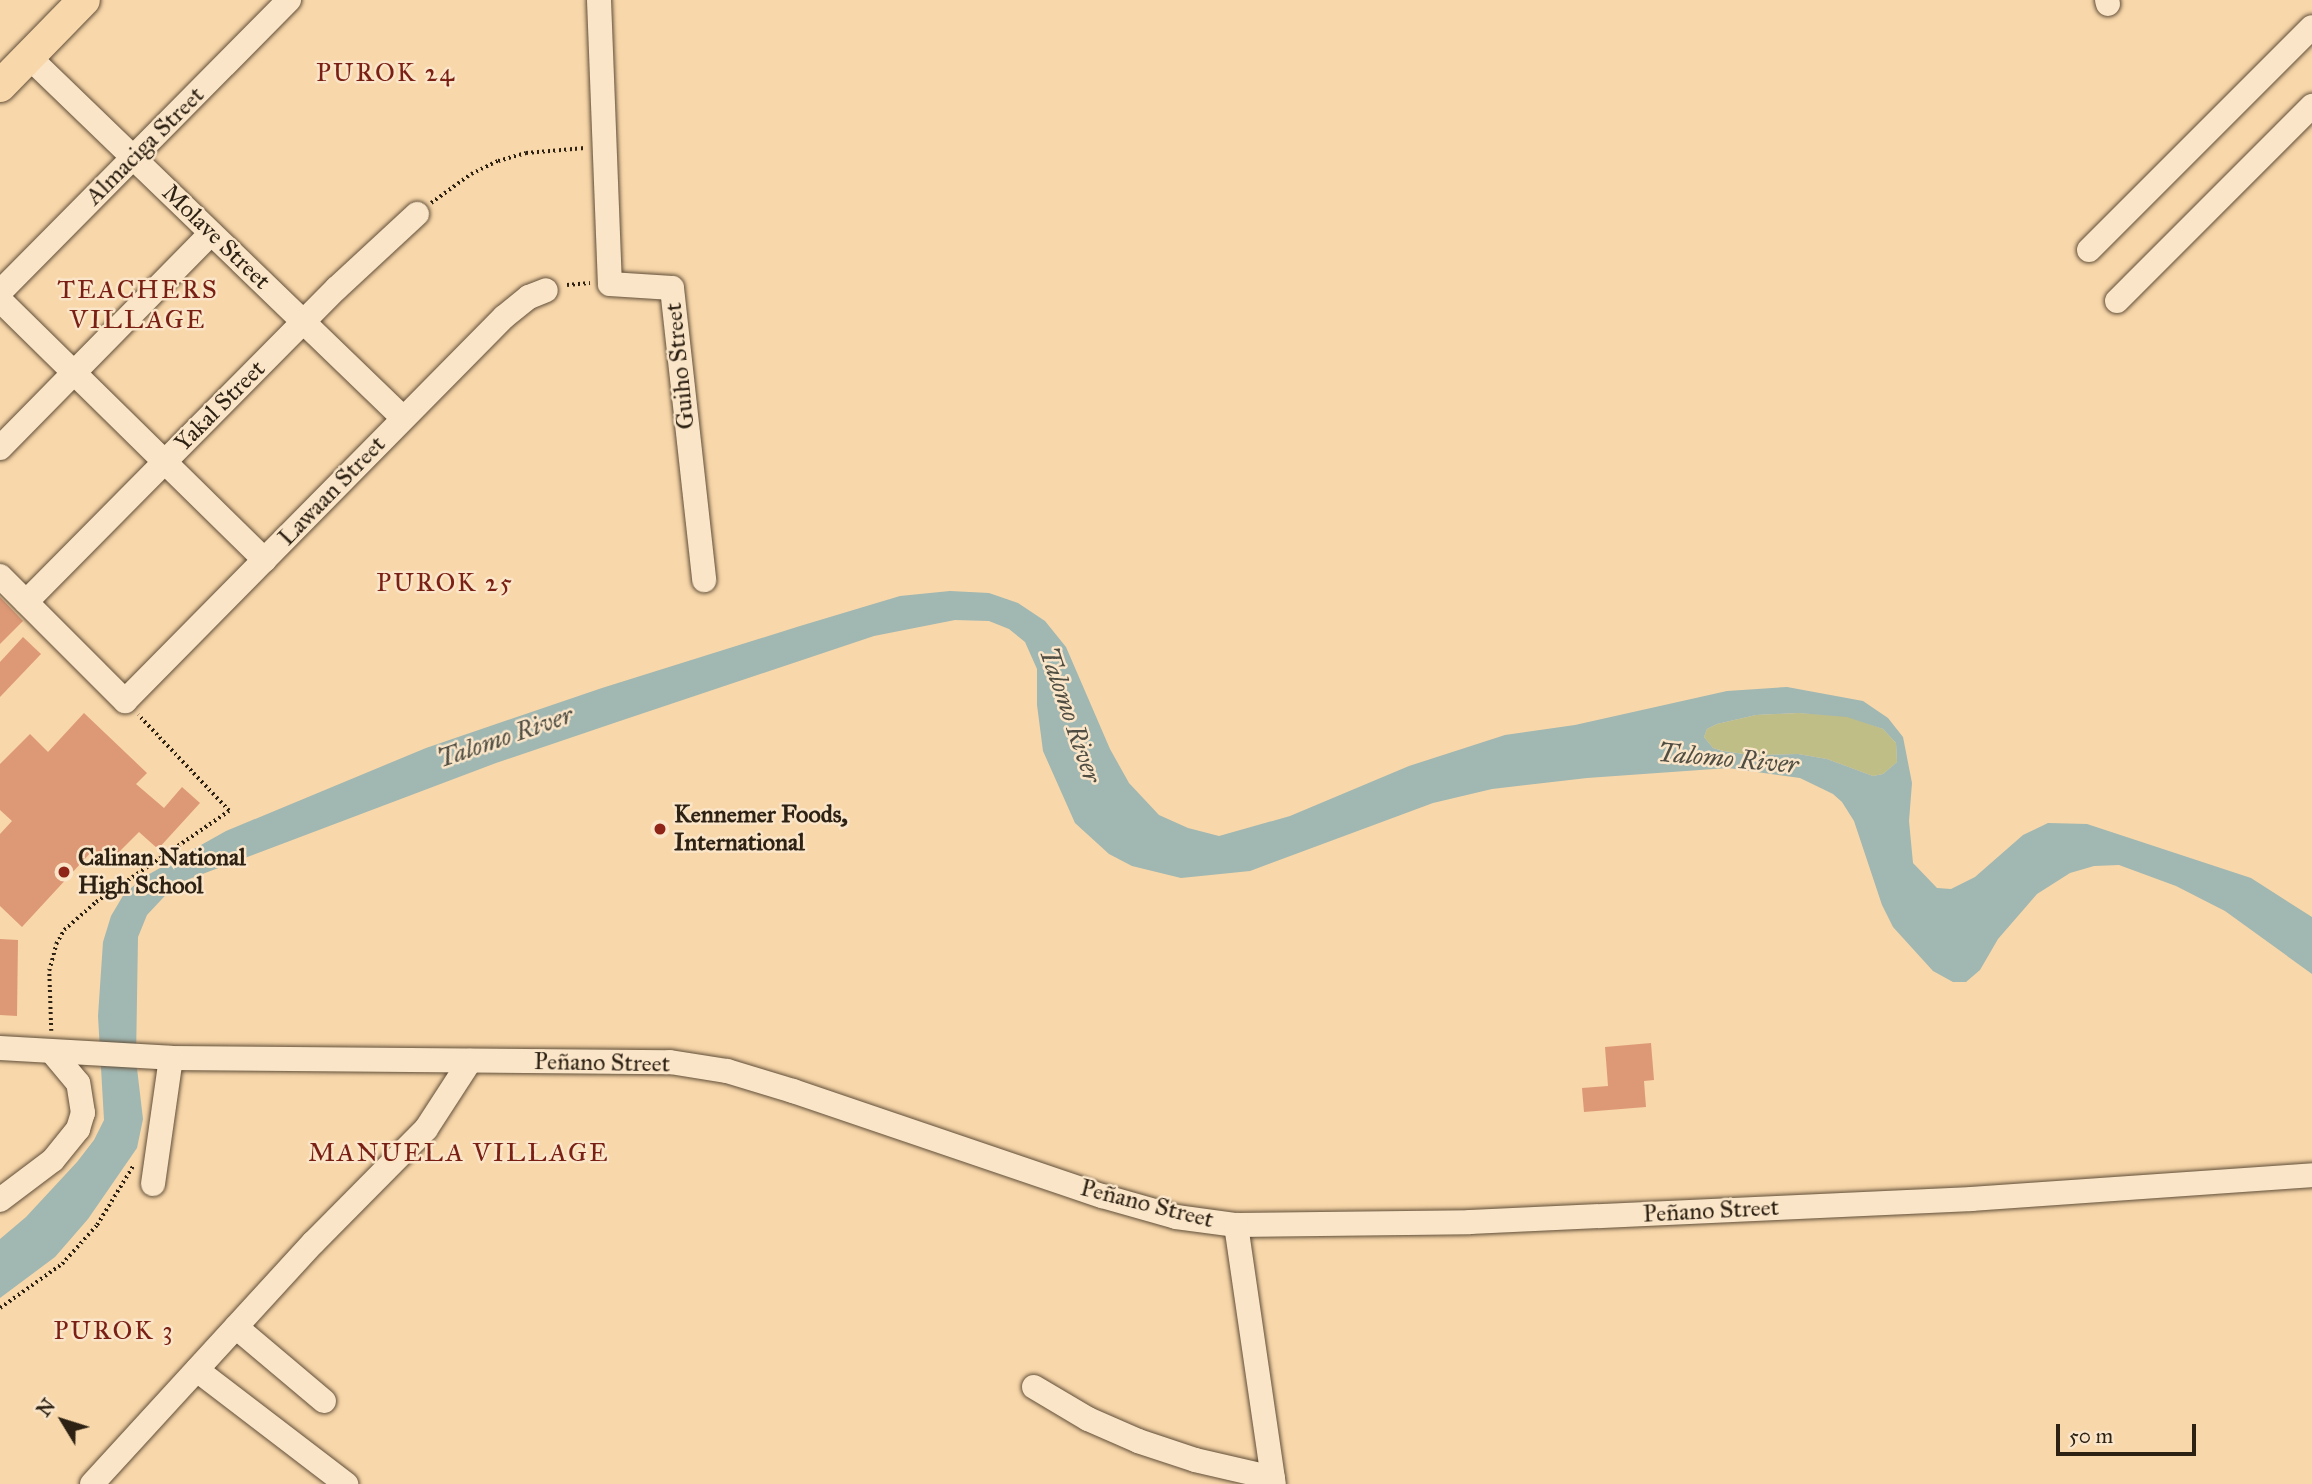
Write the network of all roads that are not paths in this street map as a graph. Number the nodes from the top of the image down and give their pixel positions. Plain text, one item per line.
1 (84, 0) edge
2 (289, 0) edge
3 (599, 0) edge
4 (2312, 27) edge
5 (29, 57) junction
6 (1, 83) edge
7 (2312, 106) edge
8 (133, 157) junction
9 (417, 214) road end
10 (211, 233) junction
11 (2089, 250) dead end
12 (546, 290) road end
13 (0, 292) edge
14 (0, 300) edge
15 (2118, 301) dead end
16 (304, 322) junction
17 (74, 373) junction
18 (403, 418) junction
19 (0, 448) edge
20 (164, 462) junction
21 (265, 560) junction
22 (0, 576) edge
23 (704, 580) dead end
24 (26, 603) junction
25 (0, 1048) edge
26 (52, 1052) junction
27 (171, 1058) junction
28 (470, 1061) junction
29 (2312, 1175) edge
30 (153, 1184) dead end
31 (0, 1200) edge
32 (1236, 1225) junction
33 (236, 1327) junction
34 (197, 1370) junction
35 (1034, 1387) dead end
36 (324, 1401) dead end
37 (1274, 1481) edge
38 (92, 1484) edge
39 (346, 1484) edge

1 - 5 main road
2 - 8 street, Almaciga Street
3 - 23 street, Guiho Street
4 - 11 street
5 - 6 main road
5 - 8 street, Molave Street
7 - 15 street
8 - 10 street, Molave Street
8 - 13 street, Almaciga Street
9 - 16 street, Yakal Street
10 - 16 street, Molave Street
10 - 17 street
12 - 18 street, Lawaan Street
14 - 17 street
16 - 18 street, Molave Street
16 - 20 street, Yakal Street
17 - 19 street
17 - 20 street
18 - 21 street, Lawaan Street
20 - 21 street
20 - 24 street, Yakal Street
21 - 24 street, Lawaan Street
22 - 24 street
25 - 26 street, Peñano Street
26 - 27 street, Peñano Street
26 - 31 street
27 - 28 street, Peñano Street
27 - 30 street
28 - 32 street, Peñano Street
28 - 33 street
29 - 32 street, Peñano Street
32 - 37 street
33 - 34 street
33 - 36 street
34 - 38 street
34 - 39 street
35 - 37 street

